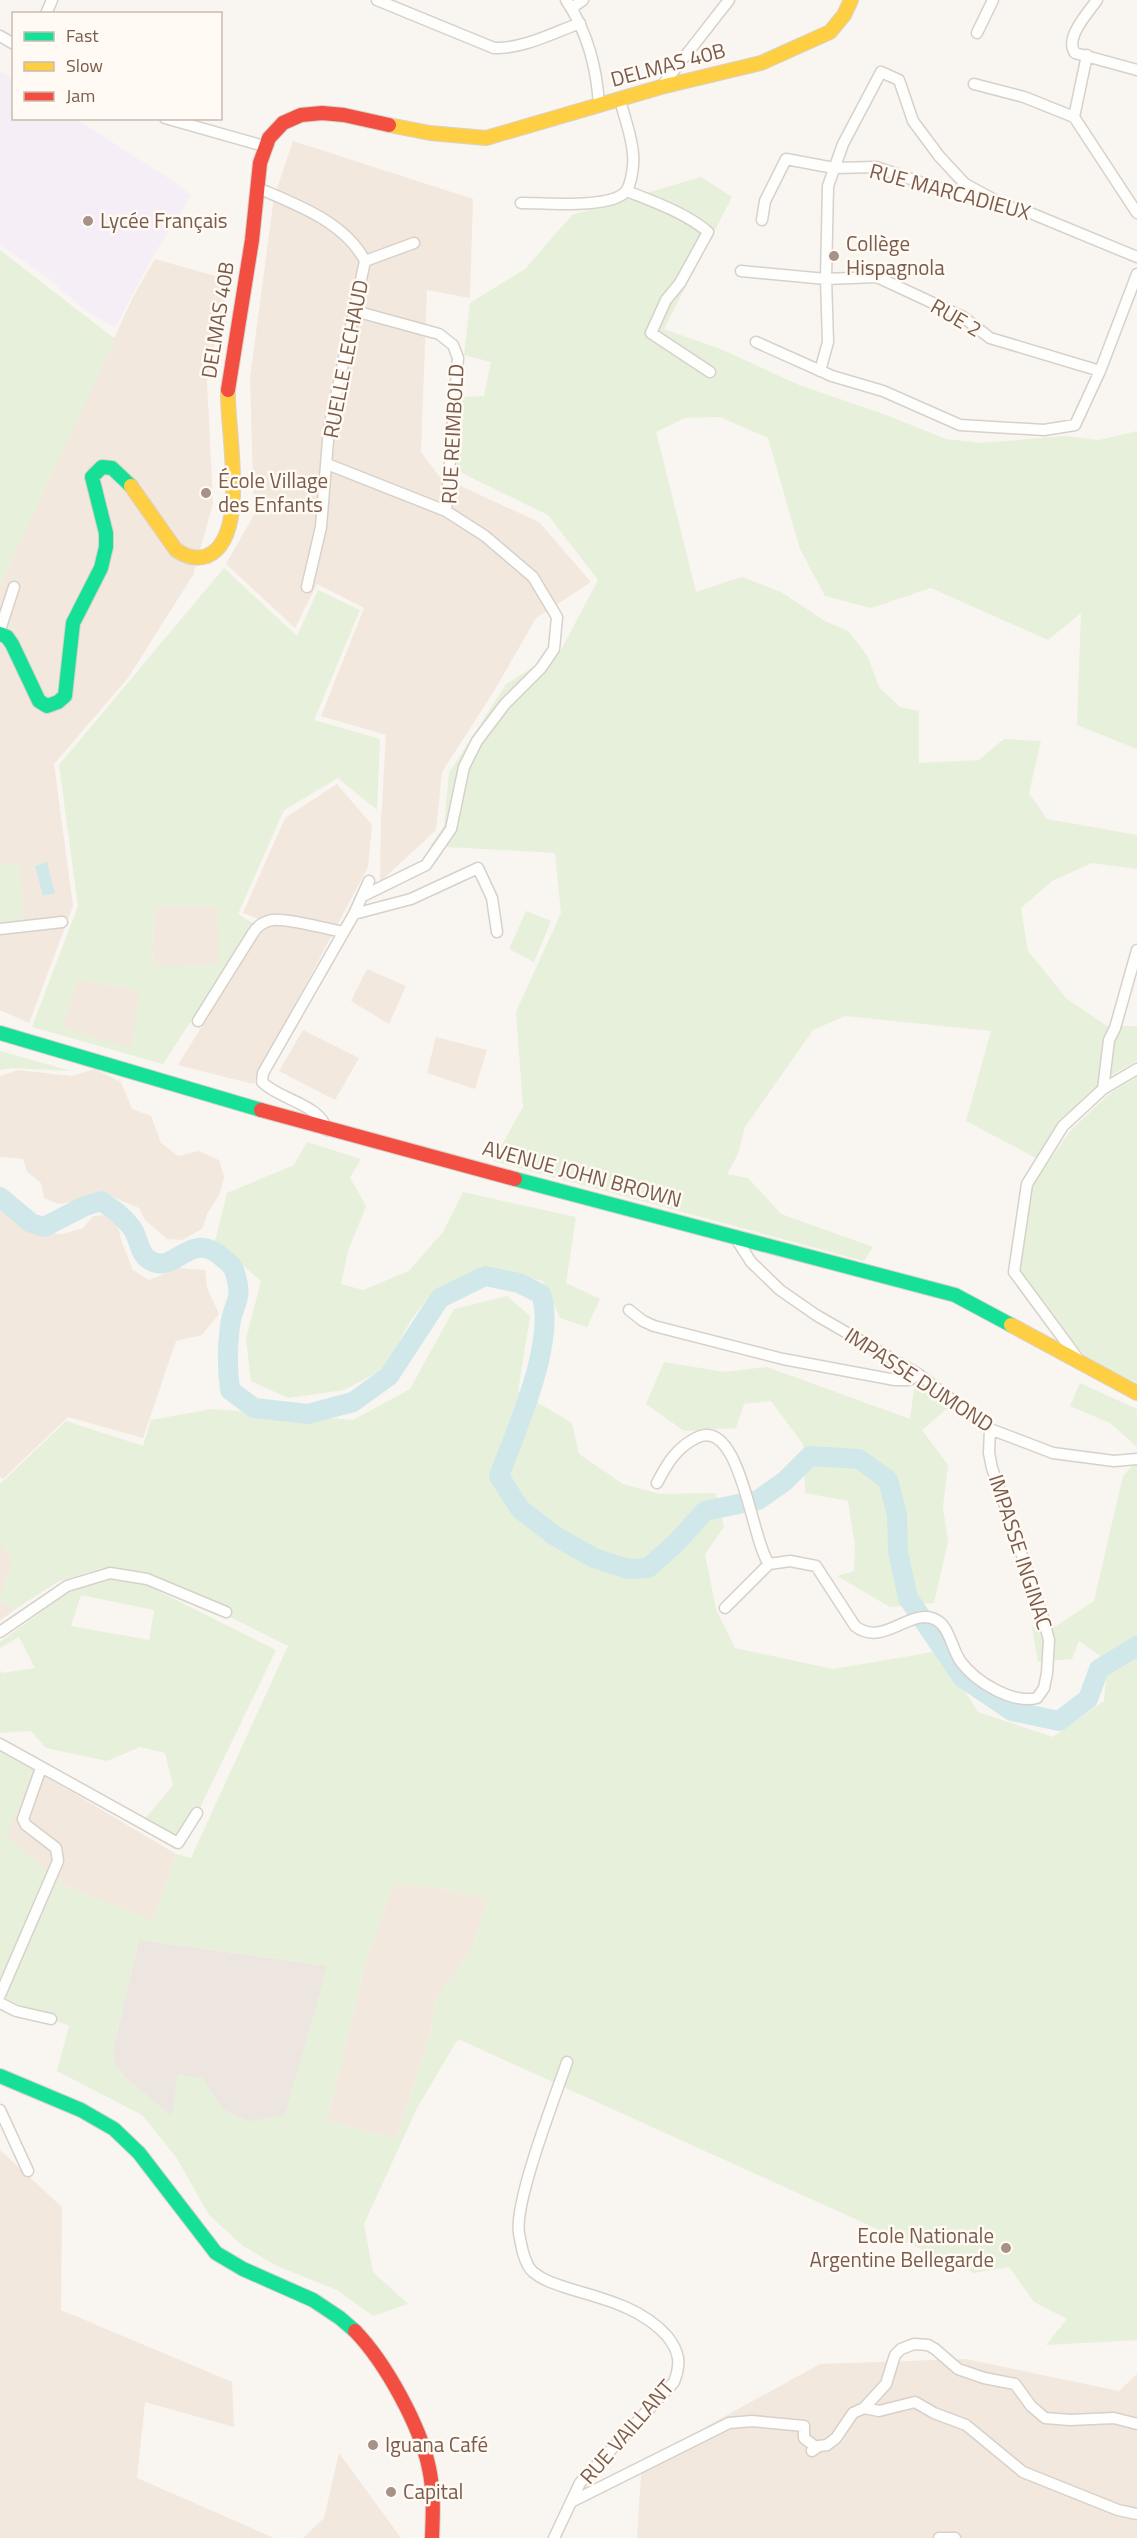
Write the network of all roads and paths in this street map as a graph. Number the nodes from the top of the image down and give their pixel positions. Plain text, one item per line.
1 (376, 0) edge
2 (583, 0) edge
3 (729, 0) edge
4 (851, 0) edge
5 (993, 0) edge
6 (1097, 0) edge
7 (569, 4) edge
8 (580, 23) junction
9 (977, 33) dead end
10 (1087, 55) junction
11 (1137, 70) edge
12 (974, 84) dead end
13 (661, 87) junction
14 (620, 99) junction
15 (599, 106) junction
16 (1074, 117) junction
17 (172, 120) edge
18 (264, 146) junction
19 (834, 168) junction
20 (258, 188) junction
21 (627, 191) junction
22 (521, 202) dead end
23 (1004, 205) junction
24 (1137, 213) edge
25 (762, 220) dead end
26 (414, 243) dead end
27 (1137, 257) edge
28 (365, 261) junction
29 (741, 270) dead end
30 (1137, 273) edge
31 (826, 279) junction
32 (355, 311) junction
33 (756, 342) dead end
34 (820, 371) junction
35 (1100, 371) junction
36 (711, 372) dead end
37 (327, 464) junction
38 (446, 511) junction
39 (14, 587) dead end
40 (306, 587) dead end
41 (0, 632) edge
42 (369, 881) dead end
43 (363, 896) junction
44 (354, 914) junction
45 (62, 922) dead end
46 (0, 929) edge
47 (344, 932) junction
48 (497, 932) dead end
49 (1137, 950) edge
50 (198, 1021) dead end
51 (0, 1033) edge
52 (1137, 1069) edge
53 (1103, 1089) junction
54 (327, 1130) junction
55 (1028, 1162) dead end
56 (1038, 1167) junction
57 (735, 1237) junction
58 (629, 1310) dead end
59 (1083, 1365) junction
60 (918, 1374) junction
61 (1137, 1393) edge
62 (990, 1429) junction
63 (1136, 1459) edge
64 (657, 1483) dead end
65 (769, 1564) junction
66 (725, 1608) dead end
67 (226, 1612) dead end
68 (0, 1632) edge
69 (0, 1744) edge
70 (41, 1767) junction
71 (197, 1813) dead end
72 (0, 1958) edge
73 (12, 1964) junction
74 (0, 1995) edge
75 (0, 2003) edge
76 (51, 2019) dead end
77 (567, 2062) dead end
78 (0, 2076) edge
79 (0, 2110) edge
80 (28, 2171) dead end
81 (864, 2408) junction
82 (1137, 2424) edge
83 (571, 2502) junction
84 (1137, 2514) edge
85 (432, 2538) edge
86 (554, 2538) edge
87 (939, 2538) edge
88 (955, 2538) edge

1 - 8 street
2 - 7 street
3 - 13 street
4 - 13 street, DELMAS 40B
5 - 9 street
6 - 10 street
7 - 8 street
8 - 15 street
10 - 11 street
10 - 16 street
12 - 16 street
13 - 14 street, DELMAS 40B
14 - 15 street, DELMAS 40B
14 - 21 street
15 - 18 street, DELMAS 40B
16 - 24 street
17 - 18 street
18 - 20 street, DELMAS 40B
19 - 23 street, RUE MARCADIEUX
19 - 23 street
19 - 25 street, RUE MARCADIEUX
19 - 31 street
20 - 28 street, RUELLE LECHAUD
20 - 41 street, DELMAS 40B
21 - 22 street
21 - 36 street
23 - 27 street, RUE MARCADIEUX
26 - 28 street
28 - 32 street, RUELLE LECHAUD
29 - 31 street, RUE 2
30 - 35 street
31 - 34 street
31 - 35 street, RUE 2
32 - 37 street, RUELLE LECHAUD
32 - 38 street, RUE REIMBOLD
33 - 34 street
34 - 35 street
37 - 38 street
37 - 40 street, RUELLE LECHAUD
38 - 43 street, RUE REIMBOLD
39 - 41 street
42 - 43 street
43 - 44 street
44 - 47 street
44 - 48 street
45 - 46 street
47 - 50 street
47 - 54 street
49 - 53 street
51 - 54 street, AVENUE JOHN BROWN
52 - 53 street
53 - 56 street
54 - 57 street, AVENUE JOHN BROWN
55 - 56 street
56 - 59 street
57 - 59 street, AVENUE JOHN BROWN
57 - 60 street, IMPASSE DUMOND
58 - 60 street
59 - 61 street, AVENUE JOHN BROWN
60 - 62 street, IMPASSE DUMOND
62 - 63 street, IMPASSE DUMOND
62 - 65 street, IMPASSE INGINAC
64 - 65 street
65 - 66 street
67 - 68 street
69 - 70 street
70 - 71 street
70 - 73 street
72 - 73 street
73 - 74 street
75 - 76 street
77 - 83 street, RUE VAILLANT
78 - 85 street
79 - 80 street
81 - 82 street
81 - 83 street
81 - 84 street
83 - 86 street, RUE VAILLANT
87 - 88 street

